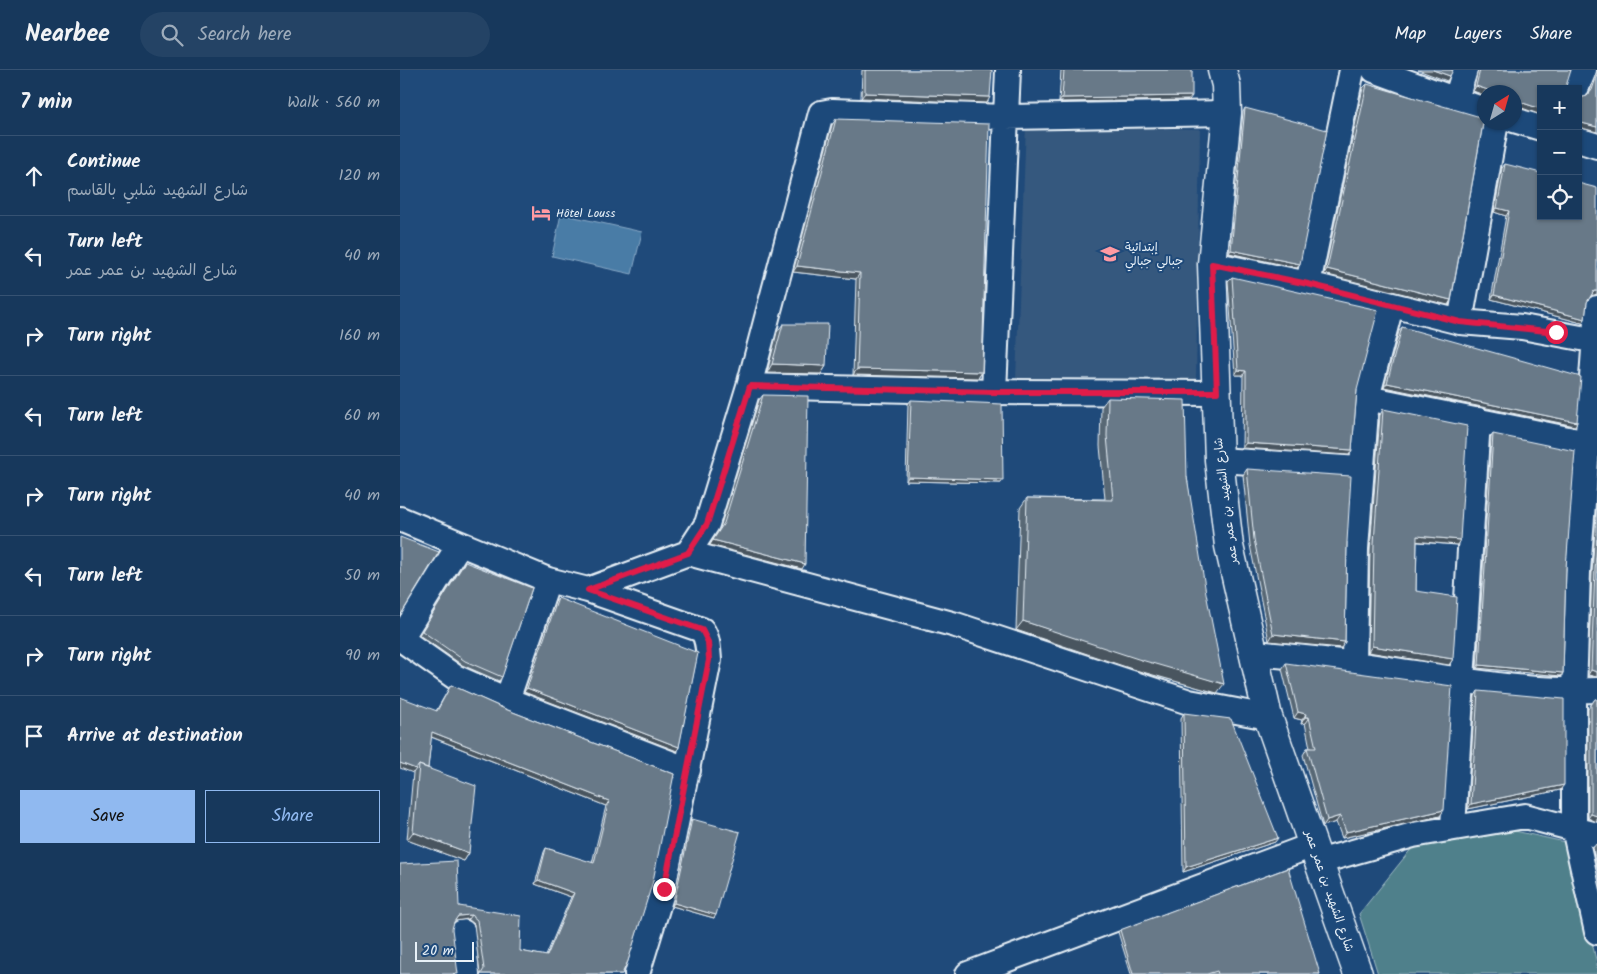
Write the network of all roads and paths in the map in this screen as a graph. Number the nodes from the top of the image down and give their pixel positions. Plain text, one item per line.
1 (1008, 70) edge
2 (1222, 70) edge
3 (1352, 70) edge
4 (1374, 70) edge
5 (1465, 70) edge
6 (1584, 70) edge
7 (1578, 85) edge
8 (1456, 99) junction
9 (1477, 107) edge
10 (1227, 113) junction
11 (1005, 117) junction
12 (1522, 122) edge
13 (1537, 127) edge
14 (1495, 130) edge
15 (1582, 141) edge
16 (1597, 146) edge
17 (1212, 264) junction
18 (1308, 284) junction
19 (1391, 306) junction
20 (1597, 308) edge
21 (1460, 322) junction
22 (1596, 341) edge
23 (750, 386) junction
24 (994, 392) junction
25 (1217, 392) junction
26 (1367, 398) junction
27 (1478, 420) junction
28 (1592, 443) edge
29 (1219, 460) junction
30 (1360, 469) junction
31 (400, 520) edge
32 (459, 545) junction
33 (688, 553) junction
34 (1588, 574) edge
35 (548, 580) junction
36 (588, 590) junction
37 (400, 639) edge
38 (1253, 653) junction
39 (1354, 664) junction
40 (1460, 680) junction
41 (1586, 690) edge
42 (507, 700) junction
43 (1268, 717) junction
44 (688, 770) junction
45 (1453, 827) junction
46 (1574, 828) junction
47 (1597, 835) edge
48 (1316, 854) junction
49 (463, 932) dead end
50 (1597, 932) edge
51 (467, 974) edge
52 (637, 974) edge
53 (968, 974) edge
54 (1358, 974) edge

1 - 11 street
2 - 10 street, شارع الشهيد بن عمر عمر
3 - 18 street
4 - 8 street
5 - 8 street
6 - 7 street
8 - 9 street
10 - 11 street
10 - 17 street, شارع الشهيد بن عمر عمر
11 - 23 street
11 - 24 street
12 - 13 street
14 - 21 street
15 - 16 street
17 - 18 street
17 - 25 street, شارع الشهيد بن عمر عمر
18 - 19 street
19 - 21 street
19 - 26 street
20 - 22 street
21 - 22 street
22 - 28 street
23 - 24 street
23 - 33 street
24 - 25 street
25 - 29 street, شارع الشهيد بن عمر عمر
26 - 27 street
26 - 30 street
27 - 28 street
27 - 40 street
28 - 34 street
29 - 30 street
29 - 38 street, شارع الشهيد بن عمر عمر
30 - 39 street
31 - 32 street
32 - 35 street
32 - 37 street
33 - 36 street
33 - 43 street
34 - 41 street
35 - 36 street
35 - 42 street
36 - 44 street
37 - 42 street
38 - 39 street
38 - 43 street, شارع الشهيد بن عمر عمر
39 - 40 street
40 - 41 street
40 - 45 street
41 - 46 street
42 - 44 street
43 - 48 street, شارع الشهيد بن عمر عمر
44 - 52 street
45 - 46 street
45 - 48 street
46 - 47 street
46 - 50 street
48 - 53 street
48 - 54 street, شارع الشهيد بن عمر عمر
49 - 51 street

